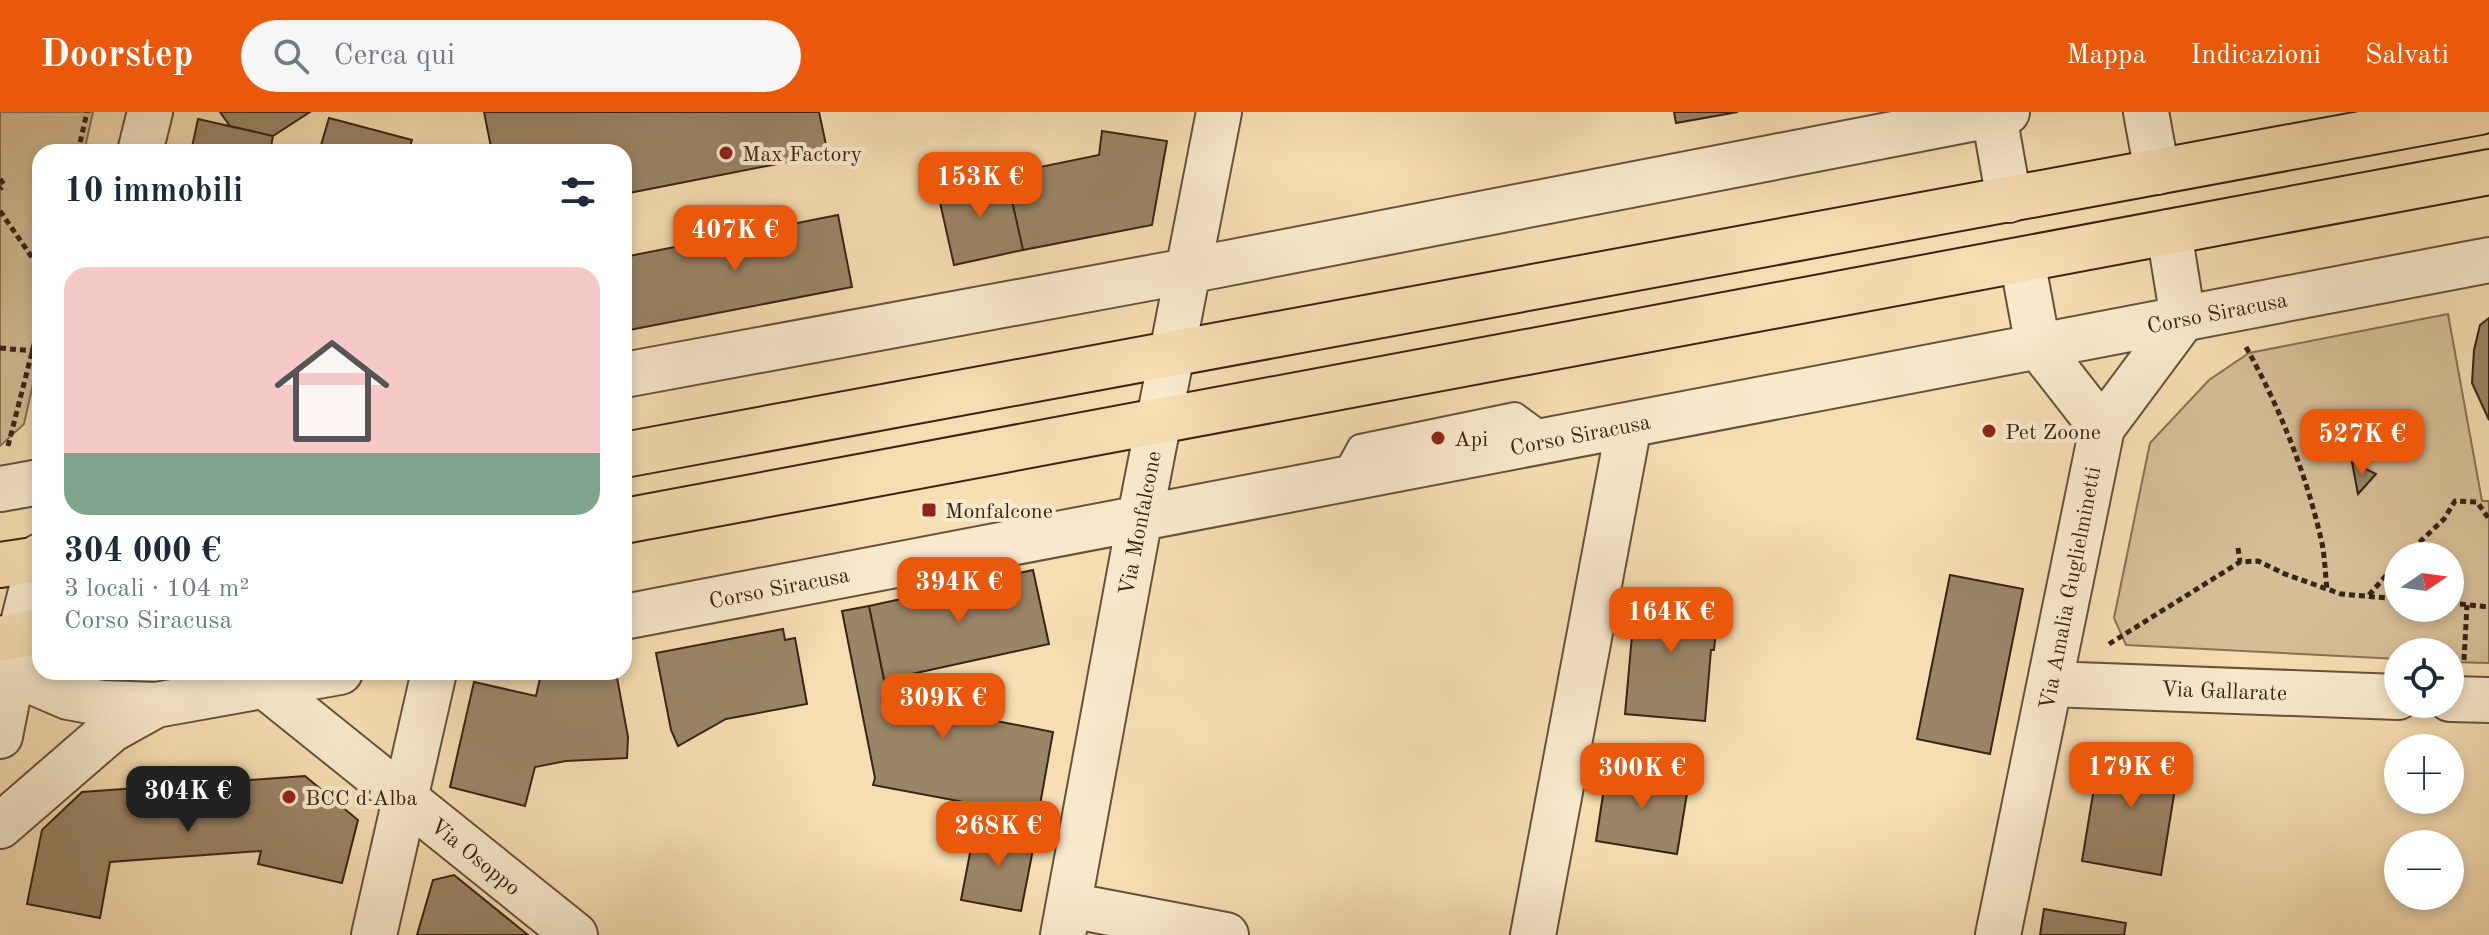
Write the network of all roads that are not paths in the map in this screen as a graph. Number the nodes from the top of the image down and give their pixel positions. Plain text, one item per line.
1 (150, 112) edge
2 (1219, 112) edge
3 (2146, 112) edge
4 (2480, 112) edge
5 (2000, 113) edge
6 (142, 144) edge
7 (2157, 172) junction
8 (2489, 172) edge
9 (2009, 200) junction
10 (2169, 232) junction
11 (2022, 260) junction
12 (2489, 260) edge
13 (1187, 271) junction
14 (2183, 319) junction
15 (2038, 346) junction
16 (1171, 353) junction
17 (632, 374) edge
18 (1158, 421) junction
19 (1629, 425) junction
20 (2102, 428) junction
21 (632, 454) edge
22 (32, 483) edge
23 (0, 489) edge
24 (1140, 517) junction
25 (632, 520) edge
26 (32, 559) edge
27 (0, 565) edge
28 (32, 589) edge
29 (632, 615) edge
30 (18, 644) edge
31 (32, 659) edge
32 (52, 680) edge
33 (297, 680) edge
34 (432, 680) edge
35 (2050, 684) junction
36 (265, 686) junction
37 (2384, 696) edge
38 (156, 705) junction
39 (0, 736) edge
40 (405, 800) junction
41 (0, 826) edge
42 (1066, 920) edge
43 (374, 935) edge
44 (575, 935) edge
45 (1226, 935) edge
46 (1533, 935) edge
47 (1998, 935) edge

1 - 6 street
2 - 13 street, Via Monfalcone
3 - 7 street
4 - 7 main road
5 - 9 street
5 - 13 street
7 - 9 main road
8 - 10 main road
9 - 16 main road
10 - 11 main road
10 - 14 street
11 - 15 street
11 - 18 main road
12 - 14 street, Corso Siracusa
13 - 16 street, Via Monfalcone
13 - 17 street
14 - 15 street, Corso Siracusa
14 - 20 street, Via Amalia Guglielminetti
15 - 19 street, Corso Siracusa
15 - 20 street
16 - 18 street, Via Monfalcone
16 - 21 main road
18 - 24 street, Via Monfalcone
18 - 25 main road
19 - 24 street, Corso Siracusa
19 - 46 street
20 - 35 street, Via Amalia Guglielminetti
22 - 23 street
24 - 29 street, Corso Siracusa
24 - 42 street, Via Monfalcone
26 - 27 main road
28 - 30 street
30 - 31 street
30 - 39 street
32 - 38 street
33 - 36 street
34 - 40 street
35 - 37 street, Via Gallarate
35 - 47 street, Via Amalia Guglielminetti
36 - 38 street
36 - 40 street, Via Osoppo
38 - 41 street
40 - 43 street
40 - 44 street, Via Osoppo
42 - 45 street

